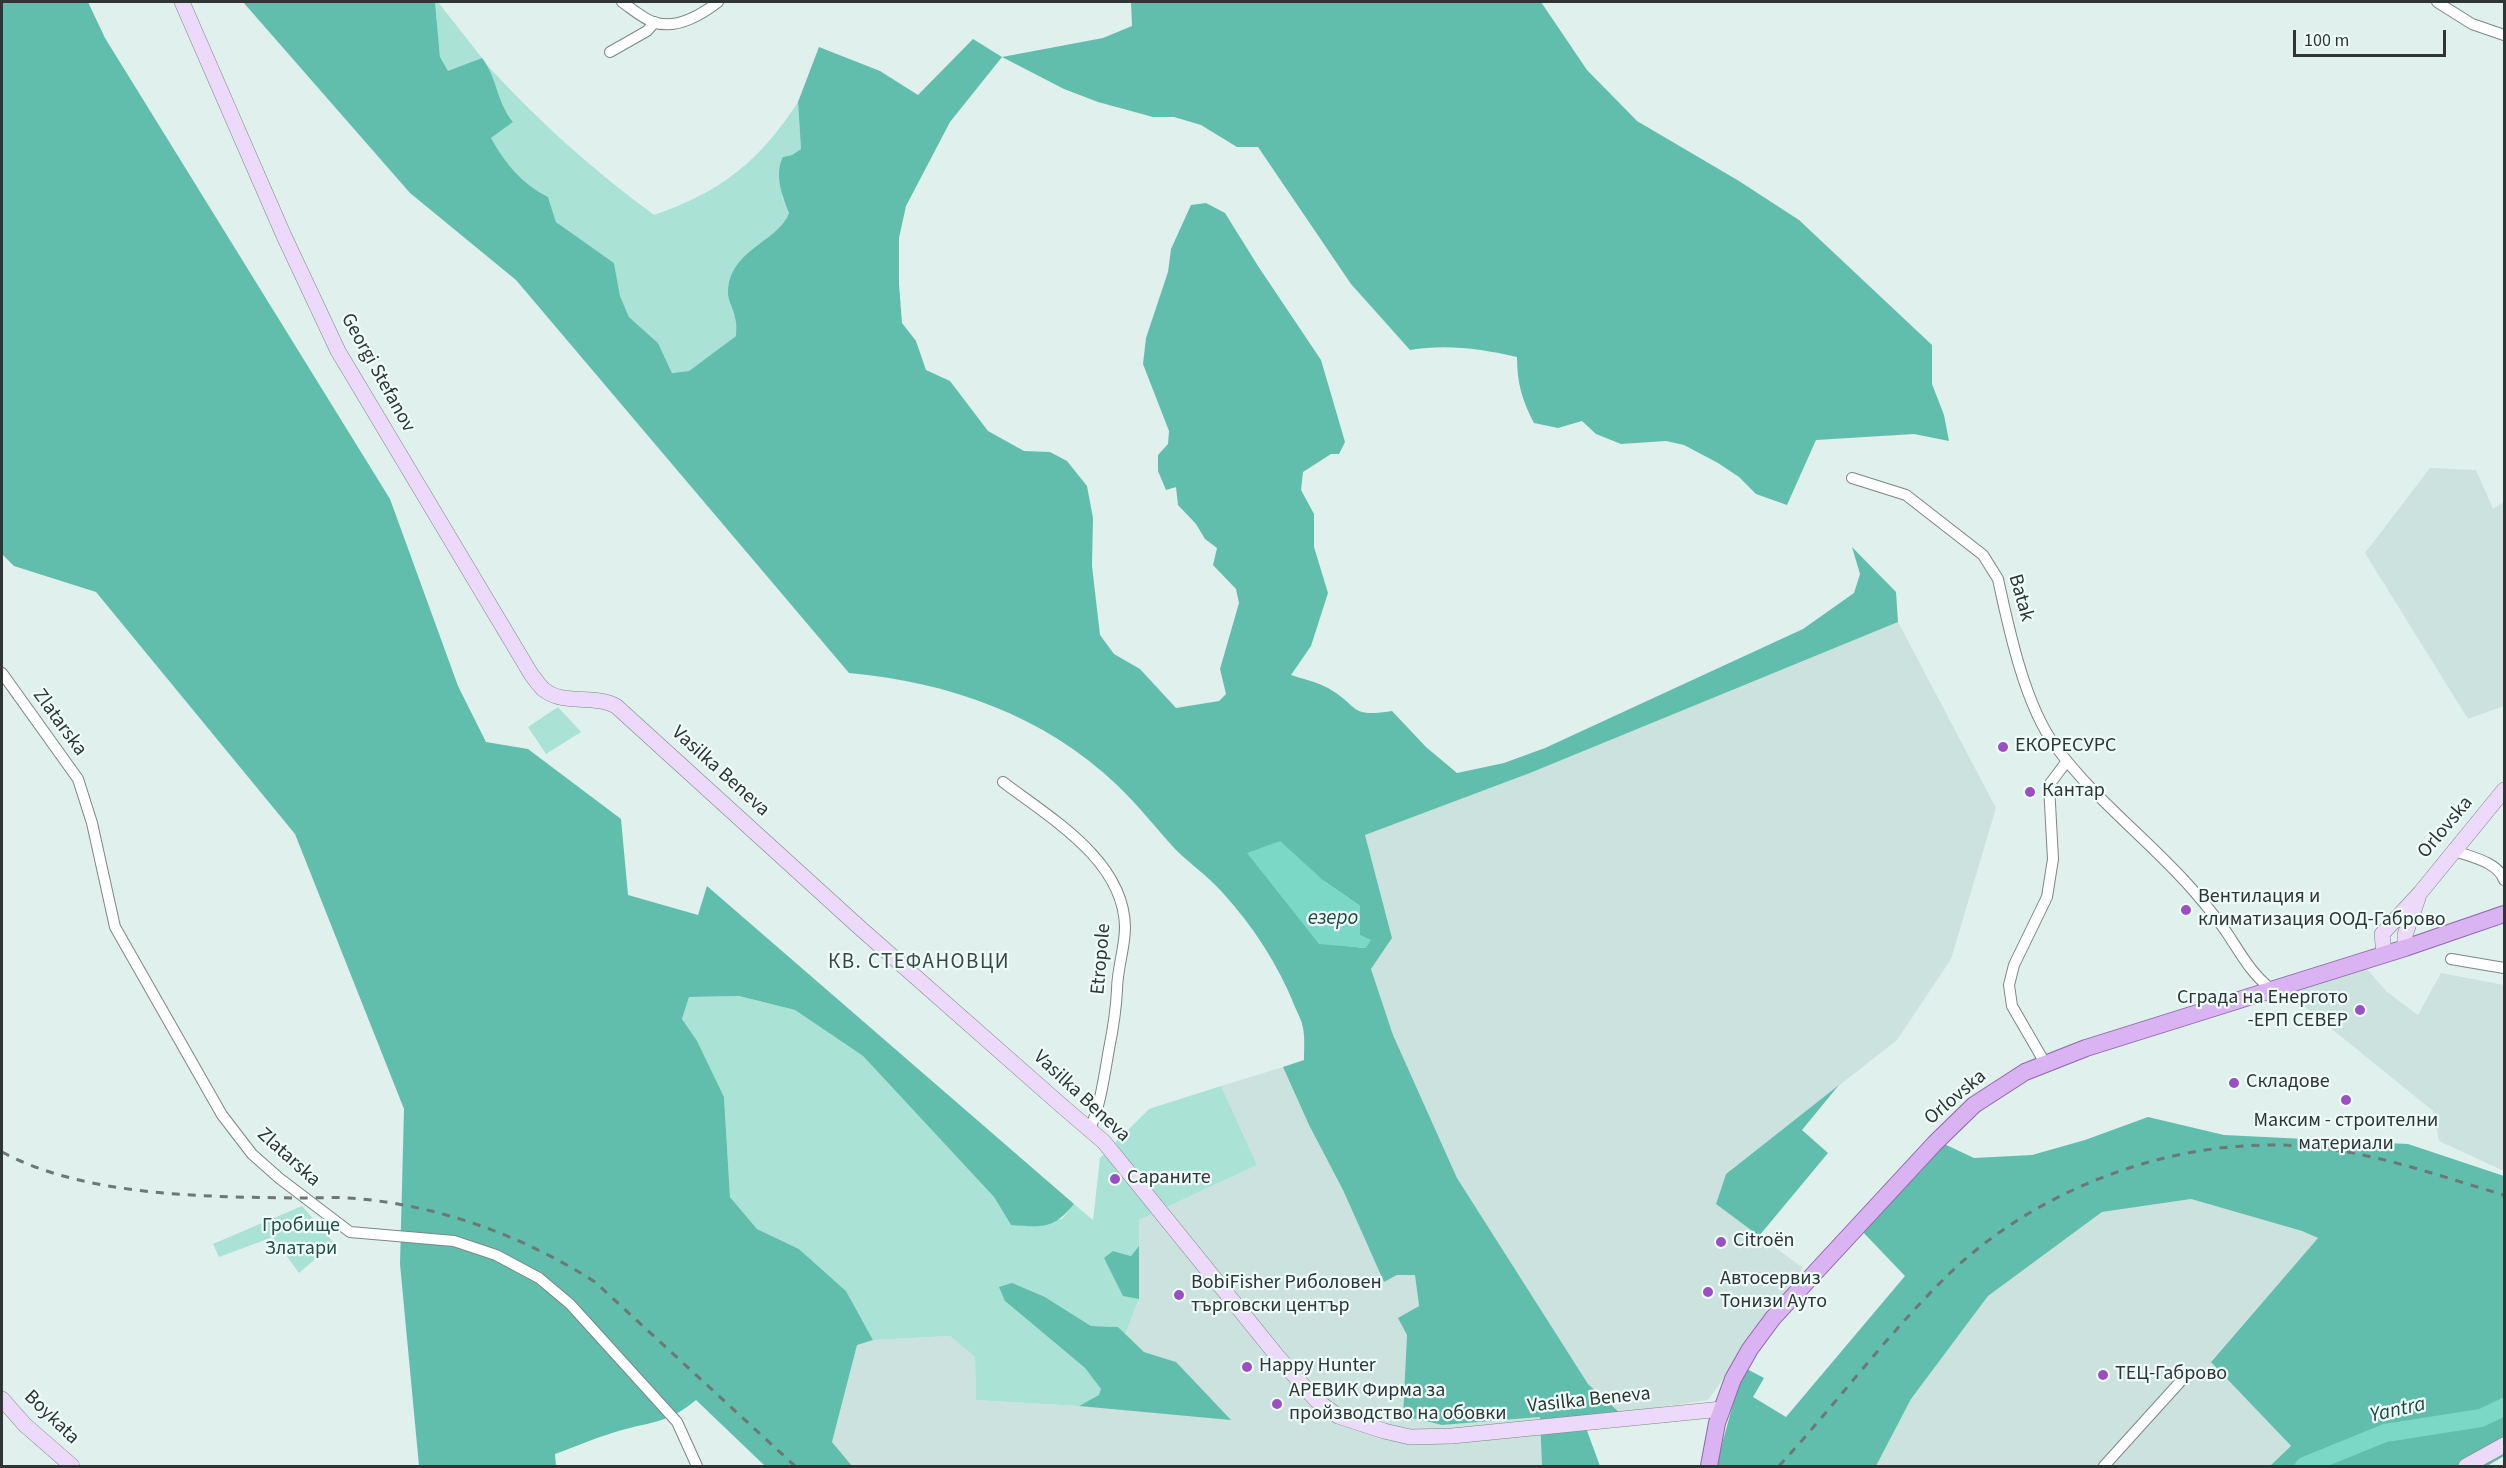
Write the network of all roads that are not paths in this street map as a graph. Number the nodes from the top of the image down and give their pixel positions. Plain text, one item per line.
1 (182, 2) edge
2 (622, 2) edge
3 (718, 2) edge
4 (2437, 2) edge
5 (656, 22) junction
6 (2505, 35) edge
7 (610, 52) dead end
8 (1852, 478) dead end
9 (2, 673) edge
10 (606, 701) joint
11 (2067, 761) junction
12 (1003, 782) dead end
13 (2505, 790) edge
14 (2455, 851) junction
15 (2505, 880) edge
16 (2420, 892) junction
17 (2502, 915) edge
18 (2405, 948) junction
19 (2384, 954) junction
20 (2451, 959) dead end
21 (2505, 968) edge
22 (2271, 989) junction
23 (2045, 1063) junction
24 (1090, 1129) junction
25 (2180, 1382) dead end
26 (2, 1399) edge
27 (1722, 1409) junction
28 (2505, 1445) edge
29 (72, 1467) edge
30 (696, 1467) edge
31 (1709, 1467) edge
32 (2104, 1467) edge
33 (2466, 1467) edge

1 - 10 street, Georgi Stefanov
2 - 5 street
3 - 5 street
4 - 6 street
5 - 7 street
8 - 11 street, Batak
9 - 30 street, Zlatarska
10 - 24 street, Vasilka Beneva
11 - 22 street, Batak
11 - 23 street
12 - 24 street, Etropole
13 - 14 street, Orlovska
14 - 15 street
14 - 16 street, Orlovska
16 - 18 street, Orlovska
16 - 19 street, Orlovska
17 - 18 main road
18 - 19 main road, Orlovska
19 - 22 main road, Orlovska
20 - 21 street
22 - 23 main road, Orlovska
23 - 27 main road, Orlovska
24 - 27 street, Vasilka Beneva
25 - 32 street
26 - 29 street, Boykata
27 - 31 main road, Orlovska
28 - 33 street

